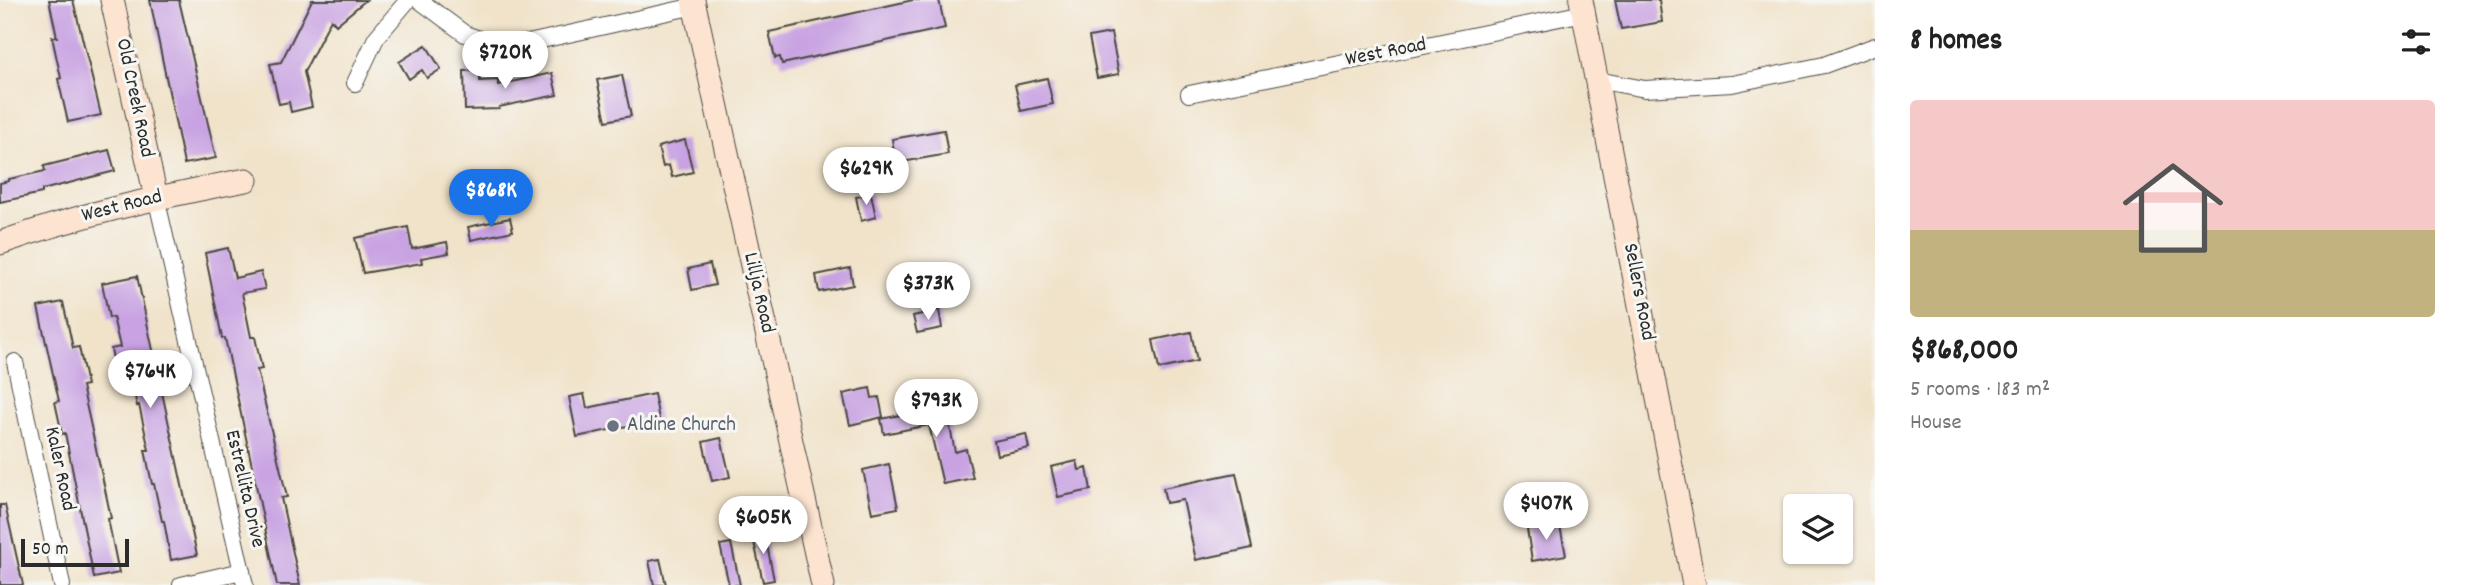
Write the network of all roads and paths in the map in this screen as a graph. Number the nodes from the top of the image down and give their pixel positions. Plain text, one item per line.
1 (113, 0) edge
2 (408, 0) edge
3 (419, 0) edge
4 (694, 3) edge
5 (1583, 7) edge
6 (1875, 46) edge
7 (1597, 80) junction
8 (355, 83) dead end
9 (1189, 93) dead end
10 (246, 180) dead end
11 (156, 197) junction
12 (0, 243) edge
13 (15, 362) dead end
14 (243, 578) edge
15 (62, 585) edge
16 (181, 585) edge
17 (823, 585) edge
18 (1694, 585) edge

1 - 11 street, Old Creek Road
2 - 8 street
3 - 4 street
4 - 17 street, Lillja Road
5 - 7 street, Sellers Road
5 - 9 street, West Road
6 - 7 street
7 - 18 street, Sellers Road
10 - 11 street, West Road
11 - 12 street, West Road
11 - 14 street, Estrellita Drive
13 - 15 street, Kaler Road
14 - 16 street

